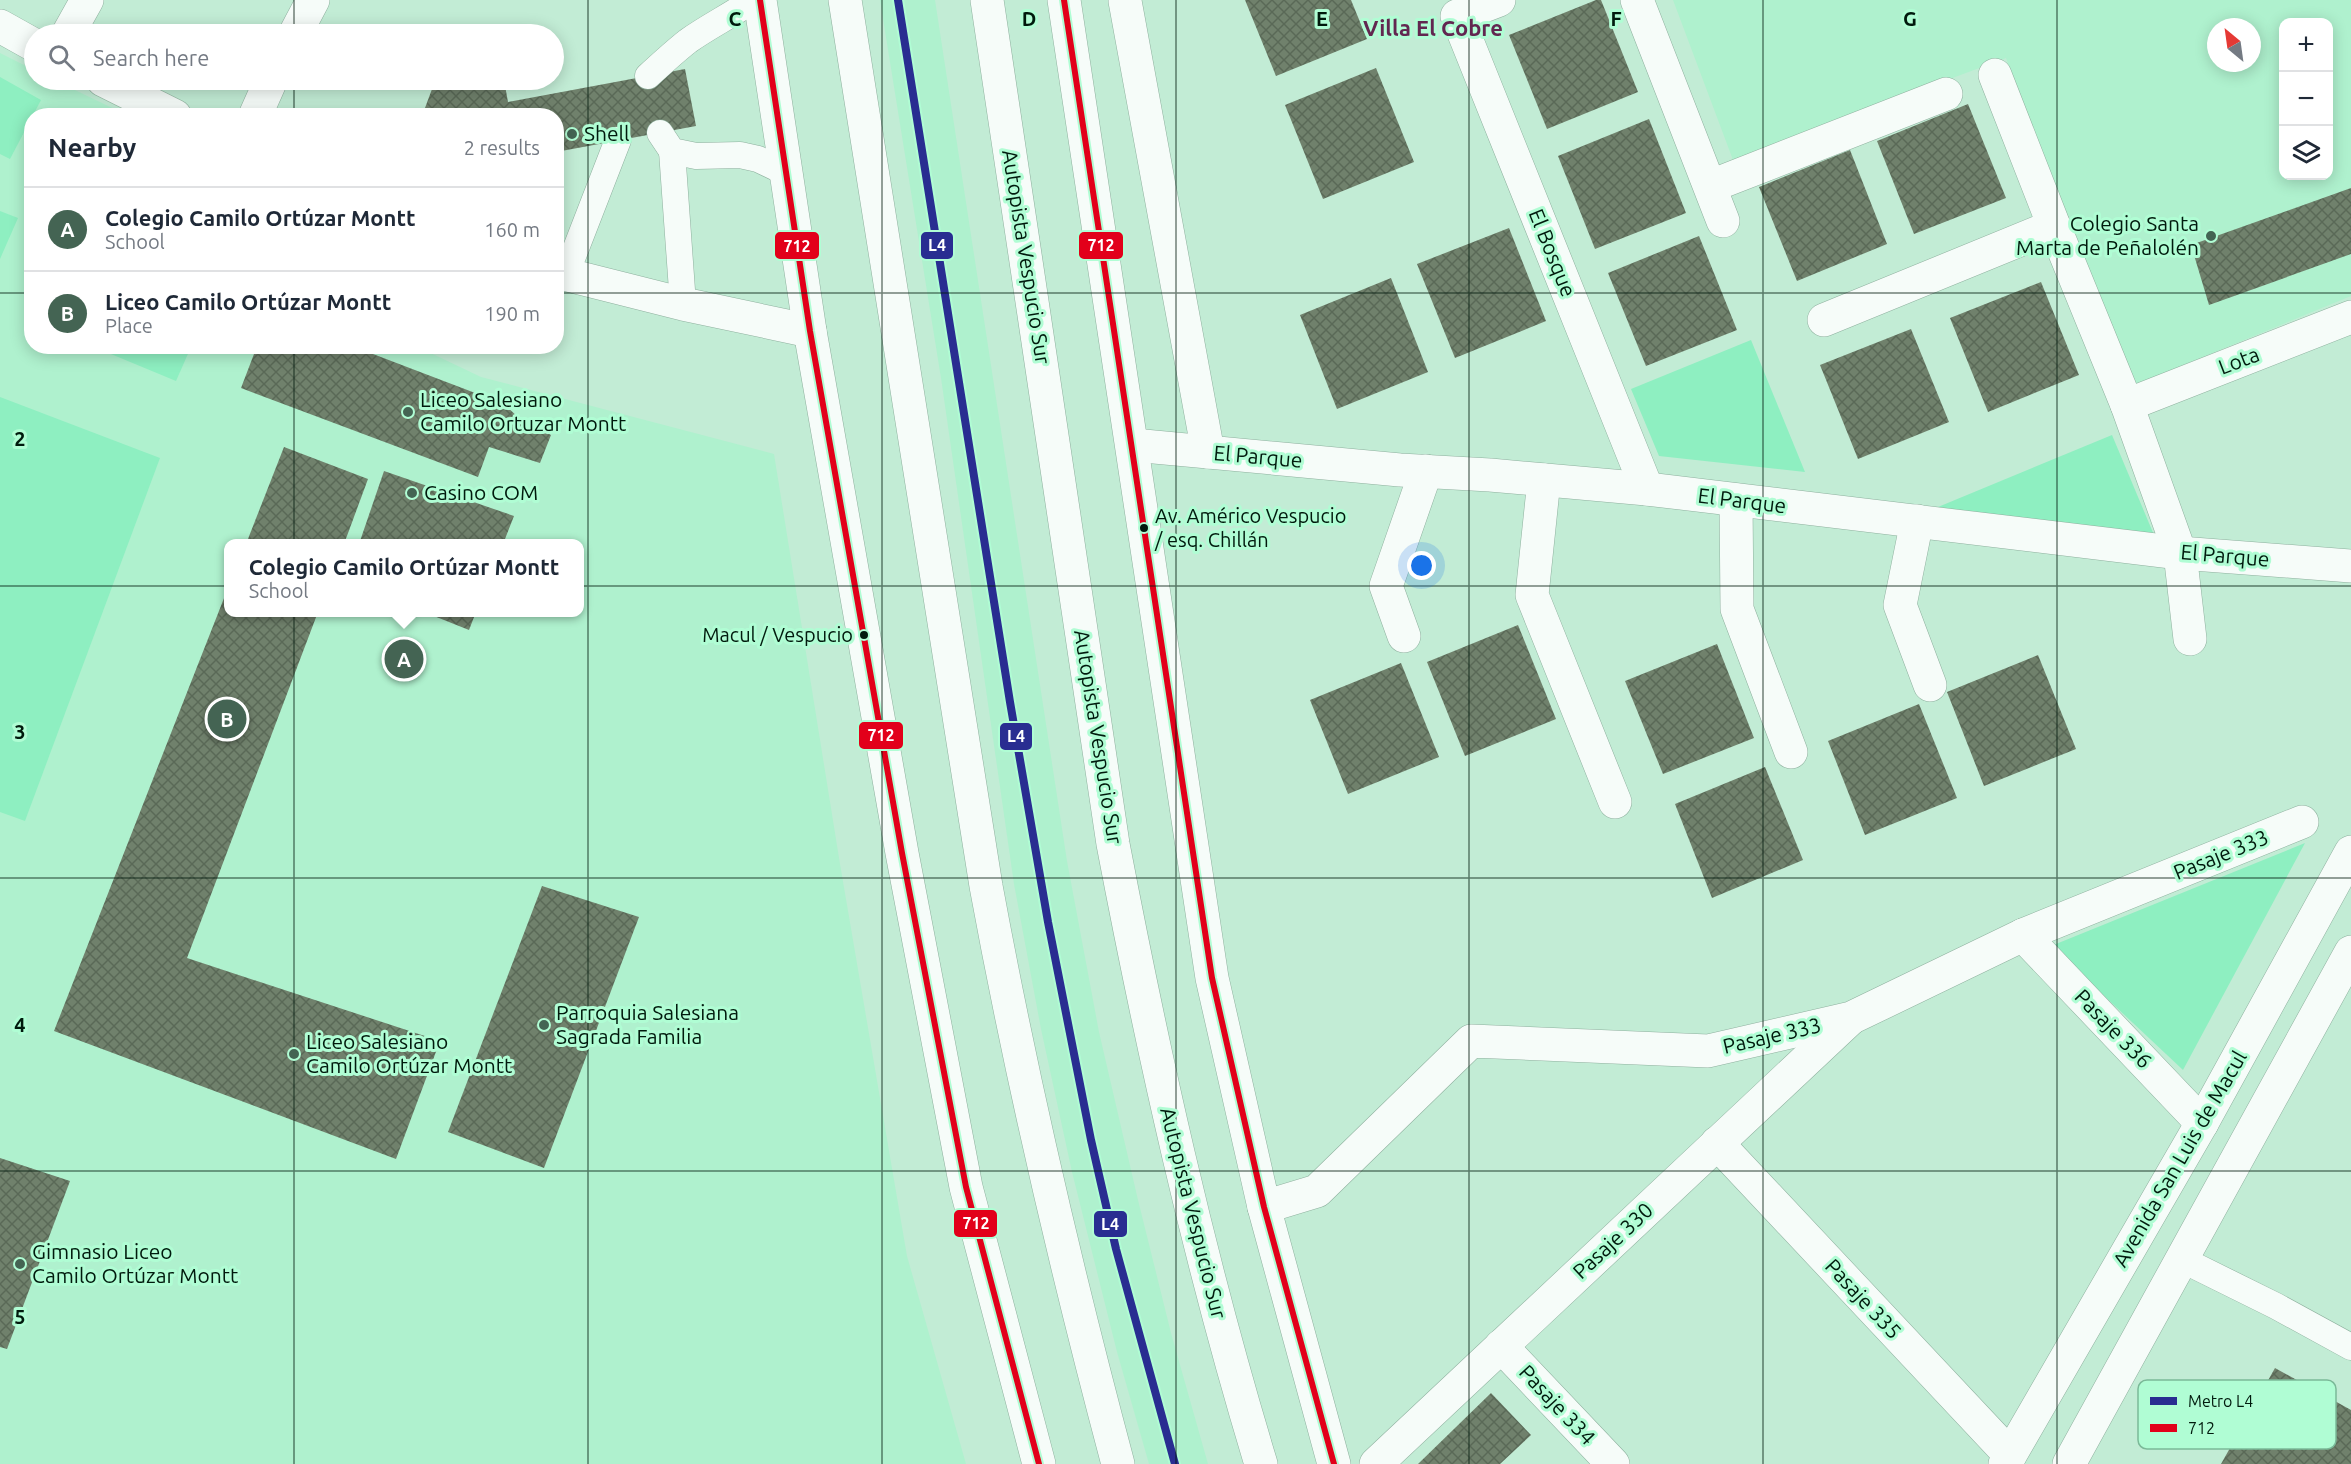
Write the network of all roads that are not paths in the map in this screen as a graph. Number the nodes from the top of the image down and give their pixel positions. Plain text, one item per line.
1 (87, 0) edge
2 (314, 0) edge
3 (753, 0) edge
4 (760, 0) edge
5 (845, 0) edge
6 (987, 0) edge
7 (1064, 0) edge
8 (1499, 0) edge
9 (1637, 0) edge
10 (1125, 1) edge
11 (74, 24) edge
12 (301, 24) edge
13 (0, 26) edge
14 (24, 39) edge
15 (1995, 75) dead end
16 (648, 76) dead end
17 (123, 90) edge
18 (267, 90) edge
19 (1946, 94) dead end
20 (160, 108) edge
21 (259, 108) edge
22 (618, 140) dead end
23 (787, 173) junction
24 (1711, 186) junction
25 (1723, 221) dead end
26 (2054, 226) junction
27 (564, 266) edge
28 (564, 274) edge
29 (683, 304) junction
30 (2351, 317) edge
31 (1824, 320) dead end
32 (810, 331) junction
33 (2127, 405) junction
34 (1133, 445) junction
35 (1208, 452) junction
36 (1426, 471) junction
37 (1544, 480) junction
38 (1647, 489) junction
39 (1736, 500) junction
40 (1917, 521) junction
41 (2180, 553) junction
42 (2351, 566) edge
43 (1404, 636) dead end
44 (2190, 639) dead end
45 (1930, 685) dead end
46 (1791, 752) dead end
47 (1615, 802) dead end
48 (2302, 822) dead end
49 (2351, 852) edge
50 (2023, 935) junction
51 (2351, 952) edge
52 (1851, 1018) junction
53 (2202, 1123) junction
54 (1716, 1143) junction
55 (1264, 1208) junction
56 (2183, 1260) junction
57 (1501, 1346) junction
58 (2351, 1347) edge
59 (2008, 1459) edge
60 (1039, 1464) edge
61 (1118, 1464) edge
62 (1261, 1464) edge
63 (1334, 1464) edge
64 (1376, 1464) edge
65 (1613, 1464) edge
66 (2069, 1464) edge

1 - 11 main road
2 - 12 main road
3 - 16 lane
4 - 23 main road
5 - 61 main road
6 - 62 main road, Autopista Vespucio Sur
7 - 34 main road
8 - 38 main road, El Bosque
9 - 24 main road
10 - 35 main road
13 - 14 main road
15 - 26 main road
17 - 20 main road
18 - 21 main road
19 - 24 main road
22 - 27 lane
23 - 29 lane
23 - 32 main road
24 - 25 main road
26 - 31 main road
26 - 33 main road
28 - 29 main road
29 - 32 main road
30 - 33 main road, Lota
32 - 60 main road
33 - 41 main road
34 - 35 main road, El Parque
34 - 55 main road
35 - 36 main road, El Parque
36 - 37 main road, El Parque
36 - 43 main road
37 - 38 main road, El Parque
37 - 47 main road
38 - 39 main road, El Parque
39 - 40 main road, El Parque
39 - 46 main road
40 - 41 main road, El Parque
40 - 45 main road
41 - 42 main road, El Parque
41 - 44 main road
48 - 50 main road, Pasaje 333
49 - 53 main road, Avenida San Luis de Macul
50 - 52 main road, Pasaje 333
50 - 53 main road, Pasaje 336
51 - 56 main road
52 - 54 main road, Pasaje 330
52 - 55 main road, Pasaje 333
53 - 59 main road, Avenida San Luis de Macul
54 - 57 main road, Pasaje 330
54 - 59 main road, Pasaje 335
55 - 63 main road
56 - 58 lane
56 - 66 main road
57 - 64 main road, Pasaje 330
57 - 65 main road, Pasaje 334

